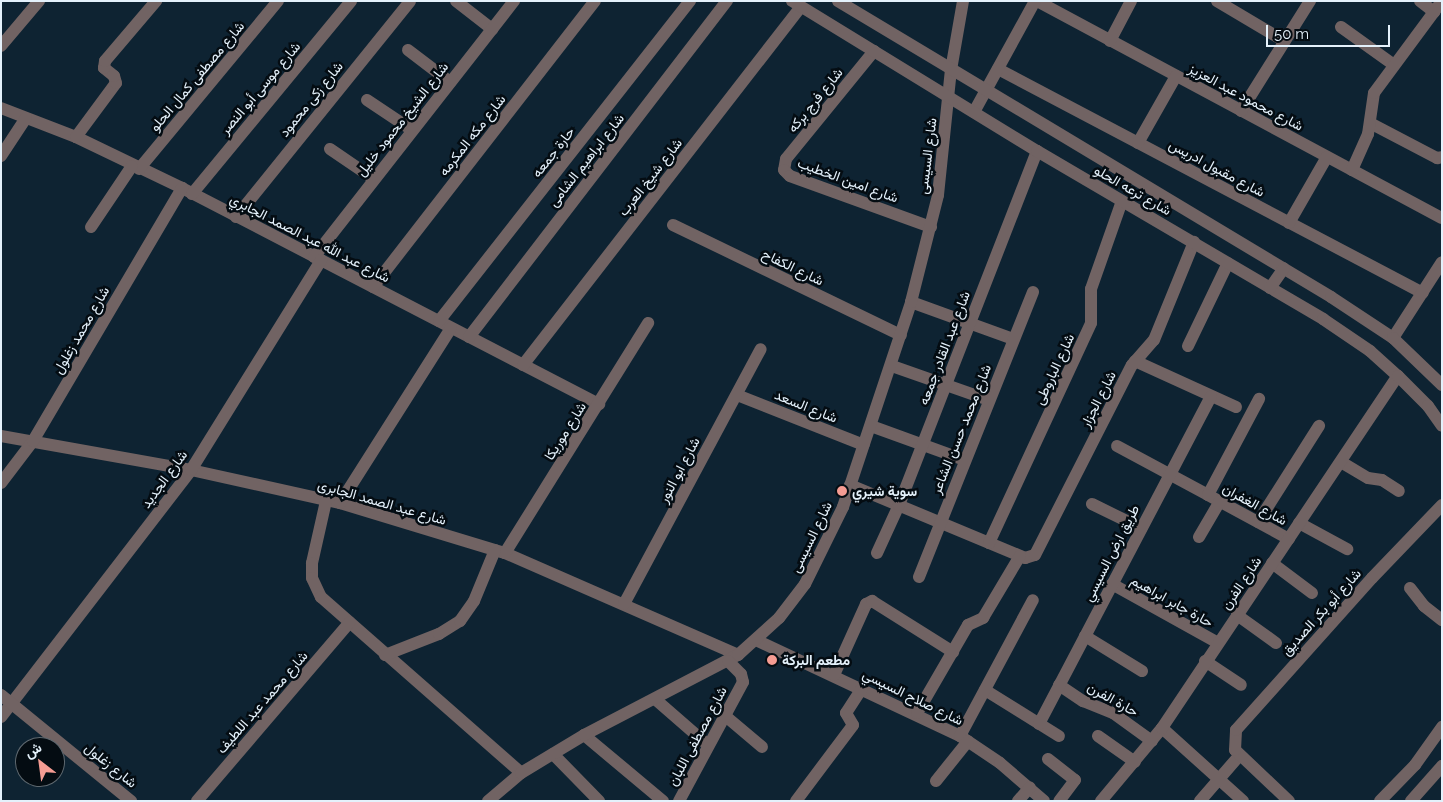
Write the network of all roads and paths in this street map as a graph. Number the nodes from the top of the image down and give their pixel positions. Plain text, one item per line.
1 (39, 1) edge
2 (156, 1) edge
3 (278, 1) edge
4 (351, 1) edge
5 (410, 1) edge
6 (456, 1) edge
7 (514, 1) edge
8 (596, 1) edge
9 (690, 1) edge
10 (727, 1) edge
11 (838, 1) edge
12 (963, 1) edge
13 (1036, 1) edge
14 (1132, 1) edge
15 (1216, 1) edge
16 (1310, 1) edge
17 (1420, 1) edge
18 (796, 4) edge
19 (1438, 7) edge
20 (1341, 27) dead end
21 (492, 29) junction
22 (1284, 40) junction
23 (1110, 41) junction
24 (1, 46) edge
25 (408, 50) dead end
26 (874, 51) junction
27 (1394, 65) junction
28 (998, 68) junction
29 (950, 70) junction
30 (1176, 76) junction
31 (450, 82) junction
32 (987, 89) junction
33 (948, 96) junction
34 (367, 100) dead end
35 (1, 108) edge
36 (1241, 110) junction
37 (974, 112) junction
38 (26, 118) junction
39 (1370, 123) junction
40 (412, 130) junction
41 (76, 137) junction
42 (1138, 143) junction
43 (330, 149) dead end
44 (1037, 151) junction
45 (1, 156) edge
46 (1327, 157) junction
47 (1442, 157) edge
48 (136, 168) junction
49 (784, 170) joint
50 (1352, 170) junction
51 (374, 178) junction
52 (187, 191) junction
53 (1122, 201) junction
54 (236, 216) junction
55 (1442, 218) edge
56 (1290, 223) junction
57 (672, 225) dead end
58 (92, 227) dead end
59 (931, 227) junction
60 (1194, 242) junction
61 (318, 259) junction
62 (1442, 262) edge
63 (1228, 263) junction
64 (1284, 268) junction
65 (373, 287) junction
66 (1270, 288) junction
67 (1033, 292) dead end
68 (1422, 293) junction
69 (911, 302) junction
70 (439, 321) junction
71 (648, 323) dead end
72 (968, 323) junction
73 (451, 328) junction
74 (901, 335) junction
75 (469, 337) junction
76 (1393, 338) junction
77 (1014, 339) junction
78 (1188, 346) dead end
79 (762, 349) dead end
80 (1135, 361) junction
81 (523, 364) junction
82 (892, 366) junction
83 (1398, 376) junction
84 (946, 385) junction
85 (1442, 385) edge
86 (737, 395) junction
87 (1212, 396) junction
88 (1259, 399) dead end
89 (989, 400) junction
90 (600, 404) junction
91 (1236, 407) dead end
92 (871, 426) junction
93 (1319, 426) dead end
94 (1442, 426) edge
95 (1, 436) edge
96 (33, 440) junction
97 (864, 445) junction
98 (923, 445) junction
99 (1117, 446) dead end
100 (965, 460) junction
101 (1342, 462) junction
102 (191, 470) junction
103 (1169, 474) junction
104 (1, 483) edge
105 (850, 485) junction
106 (1399, 491) dead end
107 (1208, 495) junction
108 (326, 501) junction
109 (1220, 501) junction
110 (340, 503) junction
111 (1092, 504) dead end
112 (899, 505) junction
113 (1442, 506) edge
114 (940, 522) junction
115 (1258, 522) junction
116 (1299, 523) junction
117 (1141, 528) junction
118 (1199, 536) dead end
119 (1289, 539) junction
120 (990, 543) junction
121 (1347, 549) dead end
122 (500, 552) junction
123 (877, 553) dead end
124 (1020, 556) junction
125 (1272, 563) junction
126 (919, 577) dead end
127 (1112, 584) junction
128 (1410, 588) dead end
129 (1312, 593) dead end
130 (1033, 600) dead end
131 (624, 604) junction
132 (1237, 615) junction
133 (1442, 620) edge
134 (350, 622) junction
135 (1085, 636) junction
136 (756, 640) junction
137 (1218, 643) junction
138 (1276, 643) dead end
139 (953, 652) junction
140 (385, 655) junction
141 (733, 658) junction
142 (1205, 661) junction
143 (1142, 671) dead end
144 (834, 675) junction
145 (1241, 685) dead end
146 (1059, 686) junction
147 (862, 688) junction
148 (985, 690) junction
149 (1, 695) edge
150 (655, 700) junction
151 (13, 704) junction
152 (917, 713) junction
153 (723, 714) junction
154 (1, 716) edge
155 (1039, 724) junction
156 (1162, 728) junction
157 (1442, 728) edge
158 (584, 735) junction
159 (1059, 736) dead end
160 (1098, 736) dead end
161 (964, 739) junction
162 (1152, 740) junction
163 (708, 745) junction
164 (762, 747) dead end
165 (1236, 750) junction
166 (553, 754) junction
167 (1048, 759) dead end
168 (1134, 762) junction
169 (1442, 766) edge
170 (521, 773) junction
171 (1219, 779) junction
172 (936, 781) dead end
173 (1030, 787) junction
174 (496, 798) edge
175 (1109, 798) edge
176 (131, 801) edge
177 (196, 801) edge
178 (599, 801) edge
179 (663, 801) edge
180 (679, 801) edge
181 (796, 801) edge
182 (1018, 801) edge
183 (1044, 801) edge
184 (1059, 801) edge
185 (1200, 801) edge
186 (1243, 801) edge
187 (1289, 801) edge
188 (1380, 801) edge
189 (1411, 801) edge

1 - 24 street
2 - 41 street
3 - 48 street, شارع مصطفى كمال الحلو
4 - 52 street, شارع موسى أبو النصر
5 - 54 street, شارع زكى محمود
6 - 21 street
7 - 21 street, شارع الشيخ محمود خليل
8 - 65 street, شارع مكه المكرمه
9 - 70 street, حارة جمعه
10 - 75 street, شارع ابراهيم الشامى
11 - 29 street, شارع ترعه الحلو
12 - 29 street, شارع السيسى
13 - 23 street, شارع محمود عبد العزيز
13 - 28 street
14 - 23 street
15 - 22 street
16 - 22 street
17 - 19 street
18 - 26 street, شارع ترعه الحلو
18 - 81 street, شارع شيخ العرب
19 - 27 street
20 - 27 street
21 - 31 street, شارع الشيخ محمود خليل
22 - 36 street
23 - 30 street, شارع محمود عبد العزيز
25 - 31 street
26 - 33 street, شارع ترعه الحلو
26 - 49 street, شارع فرج بركه
27 - 39 street
28 - 32 street
28 - 42 street, شارع مقبول ادريس
29 - 32 street, شارع ترعه الحلو
29 - 33 street, شارع السيسى
30 - 36 street, شارع محمود عبد العزيز
30 - 42 street
31 - 40 street, شارع الشيخ محمود خليل
32 - 37 street
32 - 64 street, شارع ترعه الحلو
33 - 37 street, شارع ترعه الحلو
33 - 59 street, شارع السيسى
34 - 40 street
35 - 38 street, شارع عبد الله عبد الصمد الجابري
36 - 46 street, شارع محمود عبد العزيز
37 - 44 street, شارع ترعه الحلو
38 - 41 street, شارع عبد الله عبد الصمد الجابري
38 - 45 street
39 - 47 street
39 - 50 street
40 - 51 street, شارع الشيخ محمود خليل
41 - 48 street, شارع عبد الله عبد الصمد الجابري
42 - 56 street, شارع مقبول ادريس
43 - 51 street
44 - 53 street, شارع ترعه الحلو
44 - 72 street, شارع عبد القادر جمعه
46 - 50 street, شارع محمود عبد العزيز
46 - 56 street
48 - 52 street, شارع عبد الله عبد الصمد الجابري
48 - 58 street, شارع مصطفى كمال الحلو
49 - 59 street, شارع امين الخطيب
50 - 55 street, شارع محمود عبد العزيز
51 - 61 street, شارع الشيخ محمود خليل
52 - 54 street, شارع عبد الله عبد الصمد الجابري
52 - 96 street, شارع محمد زغلول
53 - 60 street, شارع ترعه الحلو
53 - 120 street, شارع الباروطى
54 - 61 street, شارع عبد الله عبد الصمد الجابري
56 - 68 street, شارع مقبول ادريس
57 - 74 street, شارع الكفاح
59 - 69 street, شارع السيسى
60 - 63 street, شارع ترعه الحلو
60 - 80 street, شارع الجزار
61 - 65 street, شارع عبد الله عبد الصمد الجابري
61 - 102 street, شارع الجديد
62 - 68 street
63 - 66 street, شارع ترعه الحلو
63 - 78 street
64 - 66 street
64 - 76 street, شارع ترعه الحلو
65 - 70 street, شارع عبد الله عبد الصمد الجابري
66 - 83 street, شارع ترعه الحلو
67 - 77 street, شارع محمد حسن الشاعر
68 - 76 street
69 - 72 street
69 - 74 street, شارع السيسى
70 - 73 street, شارع عبد الله عبد الصمد الجابري
71 - 90 street, شارع موريكا
72 - 77 street
72 - 84 street, شارع عبد القادر جمعه
73 - 75 street, شارع عبد الله عبد الصمد الجابري
73 - 110 street
74 - 82 street, شارع السيسى
75 - 81 street, شارع عبد الله عبد الصمد الجابري
76 - 85 street, شارع ترعه الحلو
77 - 89 street, شارع محمد حسن الشاعر
79 - 86 street, شارع ابو النور
80 - 87 street
80 - 124 street, شارع الجزار
81 - 90 street, شارع عبد الله عبد الصمد الجابري
82 - 84 street
82 - 92 street, شارع السيسى
83 - 94 street, شارع ترعه الحلو
83 - 101 street, شارع الفرن
84 - 89 street
84 - 98 street, شارع عبد القادر جمعه
86 - 97 street, شارع السعد
86 - 131 street, شارع ابو النور
87 - 91 street
87 - 103 street, طريق ارض السيسي
88 - 107 street
89 - 100 street, شارع محمد حسن الشاعر
90 - 122 street, شارع موريكا
92 - 97 street, شارع السيسى
92 - 98 street
93 - 115 street
95 - 96 street, شارع عبد الصمد الجابرى
96 - 102 street, شارع عبد الصمد الجابرى
96 - 104 street, شارع محمد زغلول
97 - 105 street, شارع السيسى
98 - 100 street
98 - 112 street, شارع عبد القادر جمعه
99 - 103 street, شارع الغفران
100 - 114 street, شارع محمد حسن الشاعر
101 - 106 street
101 - 116 street, شارع الفرن
102 - 108 street, شارع عبد الصمد الجابرى
102 - 151 street, شارع الجديد
103 - 107 street, شارع الغفران
103 - 117 street, طريق ارض السيسي
105 - 112 street
105 - 136 street, شارع السيسى
107 - 109 street, شارع الغفران
108 - 110 street, شارع عبد الصمد الجابرى
108 - 134 street
109 - 115 street, شارع الغفران
109 - 118 street
110 - 122 street, شارع عبد الصمد الجابرى
111 - 117 street
112 - 114 street
112 - 123 street, شارع عبد القادر جمعه
113 - 165 street, شارع أبو بكر الصديق
114 - 120 street
114 - 126 street, شارع محمد حسن الشاعر
115 - 119 street, شارع الغفران
116 - 119 street, شارع الفرن
116 - 121 street
117 - 127 street, طريق ارض السيسي
119 - 125 street, شارع الفرن
120 - 124 street
122 - 131 street, شارع عبد الصمد الجابرى
122 - 140 street, شارع موريكا
124 - 139 street
125 - 129 street
125 - 132 street, شارع الفرن
127 - 135 street, طريق ارض السيسي
127 - 137 street, حارة جابر ابراهيم
128 - 133 street
130 - 148 street
131 - 141 street, شارع عبد الصمد الجابرى
132 - 137 street, شارع الفرن
132 - 138 street
134 - 140 street
134 - 177 street, شارع محمد عبد اللطيف
135 - 143 street
135 - 146 street, طريق ارض السيسي
136 - 141 street, شارع السيسى
136 - 144 street, شارع صلاح السيسي
137 - 142 street, شارع الفرن
139 - 144 street
139 - 152 street
140 - 170 street
141 - 150 street, شارع السيسى
141 - 153 street, شارع مصطفى اللبان
142 - 145 street
142 - 156 street, شارع الفرن
144 - 147 street, شارع صلاح السيسي
146 - 155 street, طريق ارض السيسي
146 - 162 street, حارة الفرن
147 - 152 street, شارع صلاح السيسي
147 - 181 street
148 - 155 street
148 - 161 street
149 - 151 street, شارع زغلول
150 - 158 street, شارع السيسى
150 - 163 street
151 - 154 street, شارع الجديد
151 - 176 street, شارع زغلول
152 - 161 street, شارع صلاح السيسي
153 - 163 street, شارع مصطفى اللبان
153 - 164 street
155 - 159 street
156 - 162 street, شارع الفرن
156 - 171 street
157 - 188 street
158 - 166 street, شارع السيسى
158 - 179 street
160 - 168 street
161 - 172 street
161 - 173 street, شارع صلاح السيسي
162 - 168 street, شارع الفرن
163 - 180 street, شارع مصطفى اللبان
165 - 171 street, شارع أبو بكر الصديق
165 - 187 street
166 - 170 street, شارع السيسى
166 - 178 street
167 - 184 street
168 - 175 street, شارع الفرن
169 - 189 street
170 - 174 street, شارع السيسى
171 - 185 street, شارع أبو بكر الصديق
171 - 186 street
173 - 182 street
173 - 183 street, شارع صلاح السيسي

